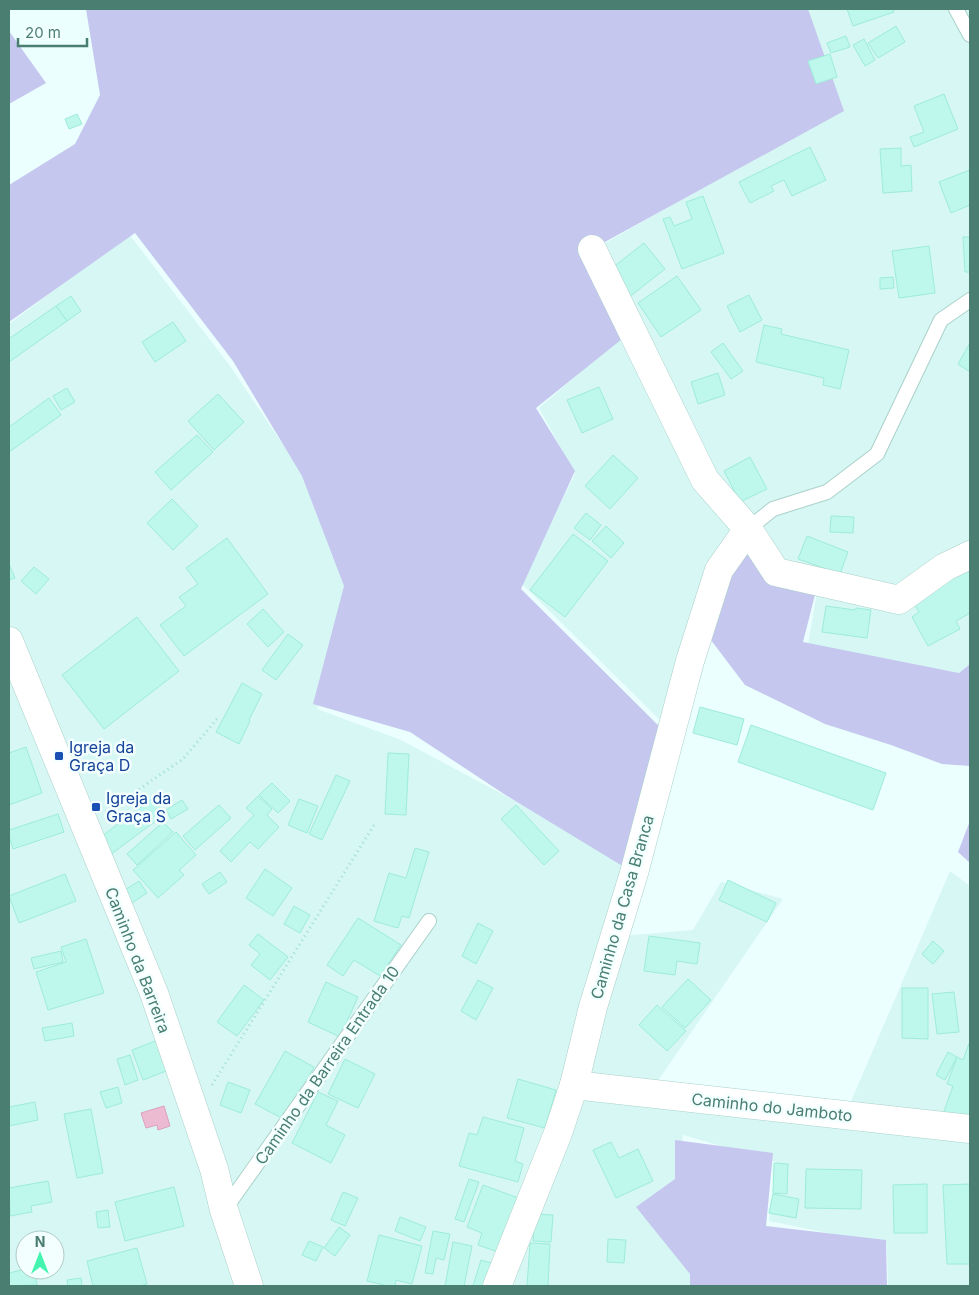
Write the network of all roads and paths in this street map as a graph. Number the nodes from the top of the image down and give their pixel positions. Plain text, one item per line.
1 (956, 9) edge
2 (970, 35) edge
3 (592, 249) dead end
4 (970, 300) edge
5 (748, 529) junction
6 (970, 555) edge
7 (9, 641) edge
8 (217, 719) dead end
9 (374, 825) dead end
10 (84, 826) junction
11 (429, 921) dead end
12 (574, 1085) junction
13 (195, 1114) junction
14 (970, 1129) edge
15 (224, 1210) junction
16 (249, 1286) edge
17 (496, 1286) edge

1 - 2 lane
3 - 5 street
4 - 5 lane
5 - 6 street
5 - 12 street, Caminho da Casa Branca
7 - 10 street, Caminho da Barreira
8 - 10 path
9 - 13 path
10 - 13 street, Caminho da Barreira
11 - 15 lane, Caminho da Barreira Entrada 10
12 - 14 street, Caminho do Jamboto
12 - 17 street, Caminho da Casa Branca
13 - 15 street, Caminho da Barreira
15 - 16 street, Caminho da Barreira

